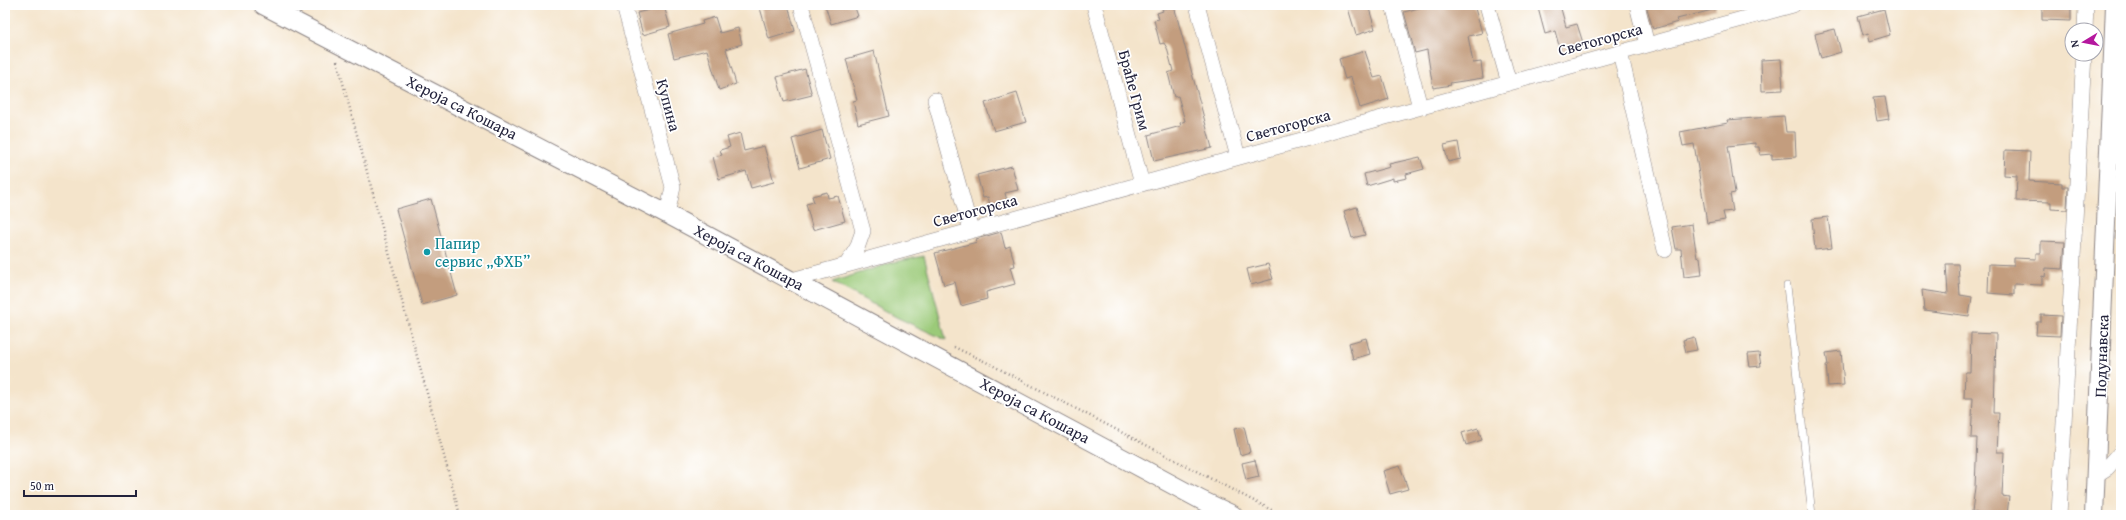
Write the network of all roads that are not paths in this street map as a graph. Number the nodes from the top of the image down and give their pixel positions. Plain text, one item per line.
1 (263, 5) edge
2 (624, 5) edge
3 (801, 5) edge
4 (1094, 5) edge
5 (1197, 5) edge
6 (1393, 5) edge
7 (1487, 5) edge
8 (1637, 5) edge
9 (1793, 5) edge
10 (2086, 5) edge
11 (2115, 5) edge
12 (2085, 22) edge
13 (1647, 45) junction
14 (1620, 52) junction
15 (2084, 62) edge
16 (1509, 83) junction
17 (935, 100) dead end
18 (1420, 107) junction
19 (1238, 157) junction
20 (1142, 184) junction
21 (667, 214) junction
22 (971, 230) junction
23 (1665, 250) dead end
24 (847, 264) junction
25 (792, 280) junction
26 (1787, 286) dead end
27 (2121, 452) edge
28 (2096, 475) junction
29 (1233, 515) edge
30 (1812, 515) edge
31 (2059, 515) edge
32 (2094, 515) edge

1 - 21 street, Хероја са Кошара
2 - 21 street, Купина
3 - 24 street
4 - 20 street, Браће Грим
5 - 19 street
6 - 18 street
7 - 16 street
8 - 13 street
9 - 13 street, Светогорска
10 - 12 street
11 - 28 street, Подунавска
13 - 14 street, Светогорска
14 - 16 street, Светогорска
14 - 23 street
15 - 31 street
16 - 18 street, Светогорска
17 - 22 street
18 - 19 street, Светогорска
19 - 20 street, Светогорска
20 - 22 street, Светогорска
21 - 25 street, Хероја са Кошара
22 - 24 street, Светогорска
24 - 25 street, Светогорска
25 - 29 street, Хероја са Кошара
26 - 30 lane
27 - 28 street
28 - 32 street, Подунавска

